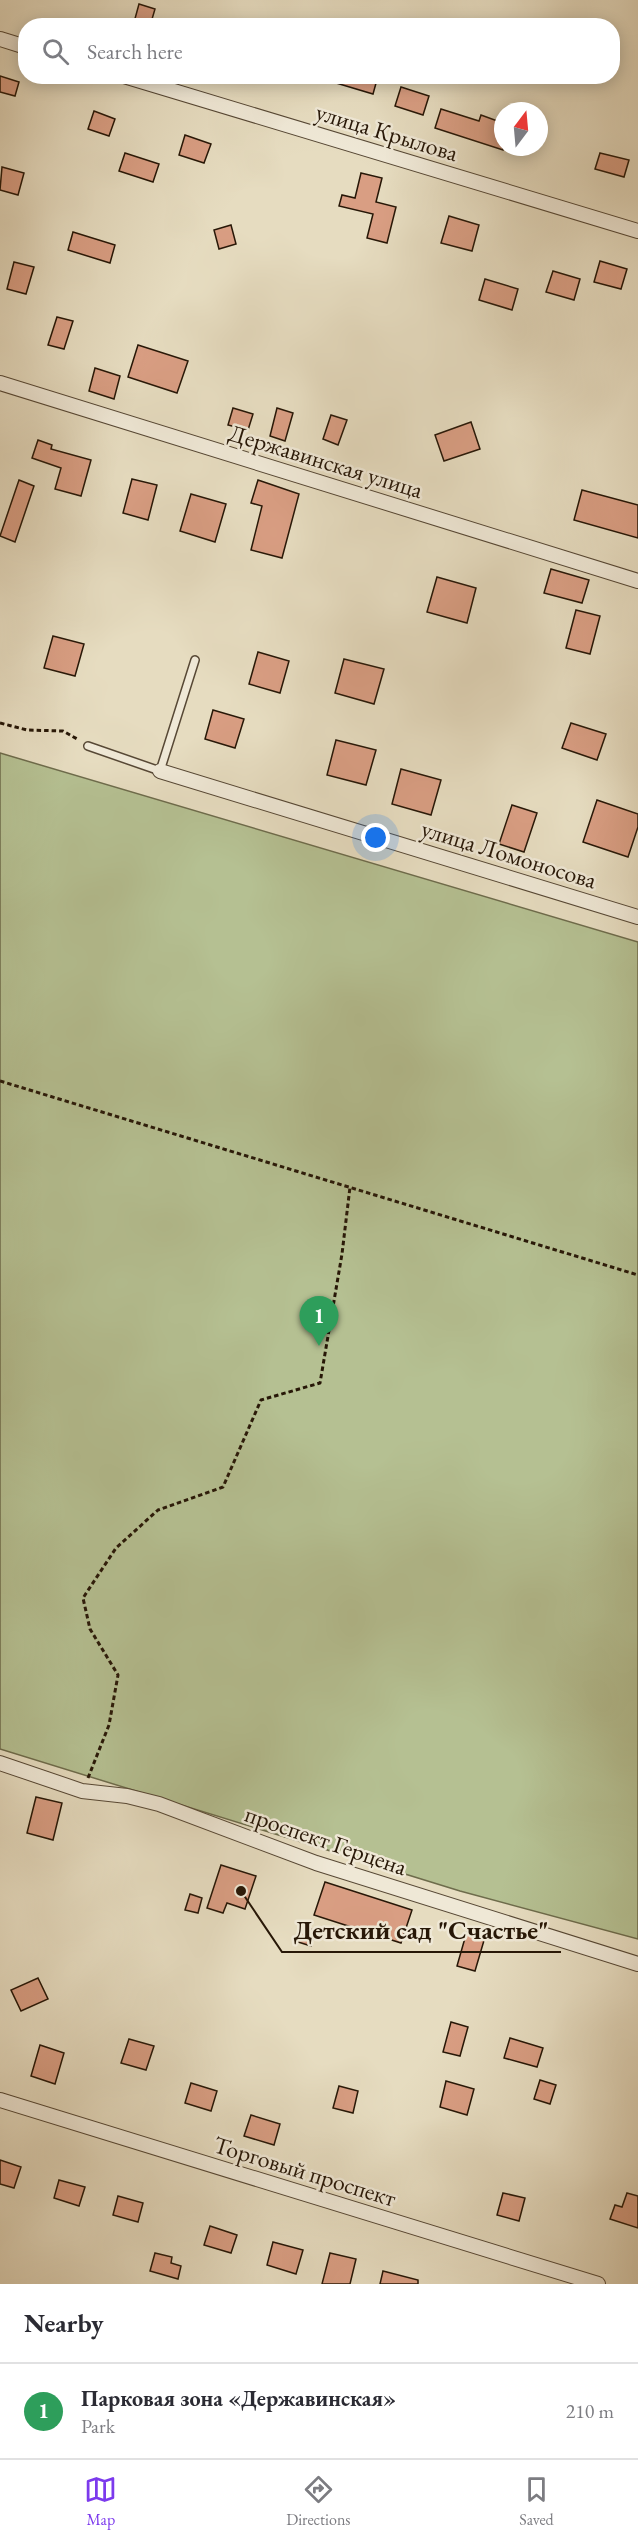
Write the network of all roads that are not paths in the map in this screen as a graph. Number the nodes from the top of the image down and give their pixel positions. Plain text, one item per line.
1 (0, 39) edge
2 (18, 45) edge
3 (151, 84) edge
4 (638, 231) edge
5 (0, 383) edge
6 (638, 581) edge
7 (195, 660) dead end
8 (88, 746) road end
9 (160, 771) junction
10 (638, 917) edge
11 (0, 1763) edge
12 (638, 1964) edge
13 (0, 2100) edge
14 (598, 2284) edge

1 - 2 street
3 - 4 street, улица Крылова
5 - 6 street, Державинская улица
7 - 9 lane
8 - 9 lane
9 - 10 street, улица Ломоносова
11 - 12 street, проспект Герцена
13 - 14 street, Торговый проспект

